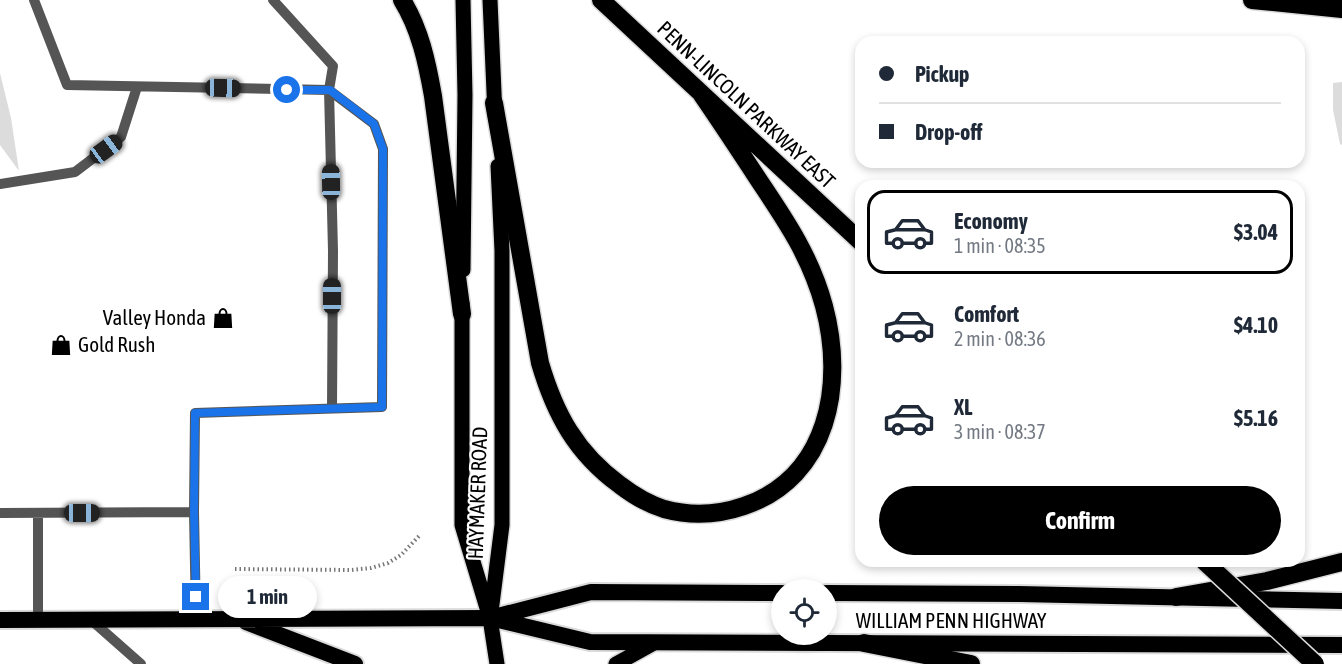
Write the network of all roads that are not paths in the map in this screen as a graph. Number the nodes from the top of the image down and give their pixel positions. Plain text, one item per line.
1 (34, 0) edge
2 (273, 0) edge
3 (402, 0) edge
4 (463, 0) edge
5 (490, 0) edge
6 (601, 0) edge
7 (1252, 0) edge
8 (1342, 9) edge
9 (138, 87) junction
10 (330, 90) junction
11 (702, 95) junction
12 (494, 103) junction
13 (0, 184) edge
14 (855, 236) edge
15 (462, 314) junction
16 (332, 408) junction
17 (194, 512) junction
18 (0, 513) edge
19 (38, 513) junction
20 (1342, 562) edge
21 (1210, 567) edge
22 (771, 593) edge
23 (837, 593) edge
24 (1176, 597) junction
25 (1342, 602) edge
26 (237, 618) junction
27 (490, 618) junction
28 (90, 619) junction
29 (196, 619) junction
30 (0, 620) edge
31 (38, 620) junction
32 (654, 643) junction
33 (864, 643) junction
34 (1342, 645) edge
35 (141, 664) edge
36 (355, 664) edge
37 (497, 664) edge
38 (616, 664) edge
39 (971, 664) edge
40 (1315, 664) edge

1 - 9 lane
2 - 10 lane
3 - 15 highway
4 - 15 main road, HAYMAKER ROAD
5 - 12 main road, HAYMAKER ROAD
6 - 11 highway, PENN-LINCOLN PARKWAY EAST
7 - 8 highway
9 - 10 lane
9 - 13 lane
10 - 16 lane
10 - 16 lane
11 - 12 highway
11 - 14 highway, PENN-LINCOLN PARKWAY EAST
12 - 27 main road, HAYMAKER ROAD
15 - 27 main road, HAYMAKER ROAD
16 - 17 lane
17 - 19 lane
17 - 29 lane
18 - 19 lane
19 - 31 lane
20 - 24 highway
21 - 40 highway, bridge
22 - 27 highway, WILLIAM PENN HIGHWAY
23 - 24 highway, WILLIAM PENN HIGHWAY
24 - 25 highway, WILLIAM PENN HIGHWAY
26 - 27 highway, WILLIAM PENN HIGHWAY
26 - 29 highway, WILLIAM PENN HIGHWAY
26 - 36 highway
27 - 32 highway, WILLIAM PENN HIGHWAY
27 - 37 main road
28 - 29 highway, WILLIAM PENN HIGHWAY
28 - 31 highway, WILLIAM PENN HIGHWAY
28 - 35 lane
30 - 31 highway, WILLIAM PENN HIGHWAY
32 - 33 highway, WILLIAM PENN HIGHWAY
32 - 38 main road
33 - 34 highway, WILLIAM PENN HIGHWAY
33 - 39 highway

